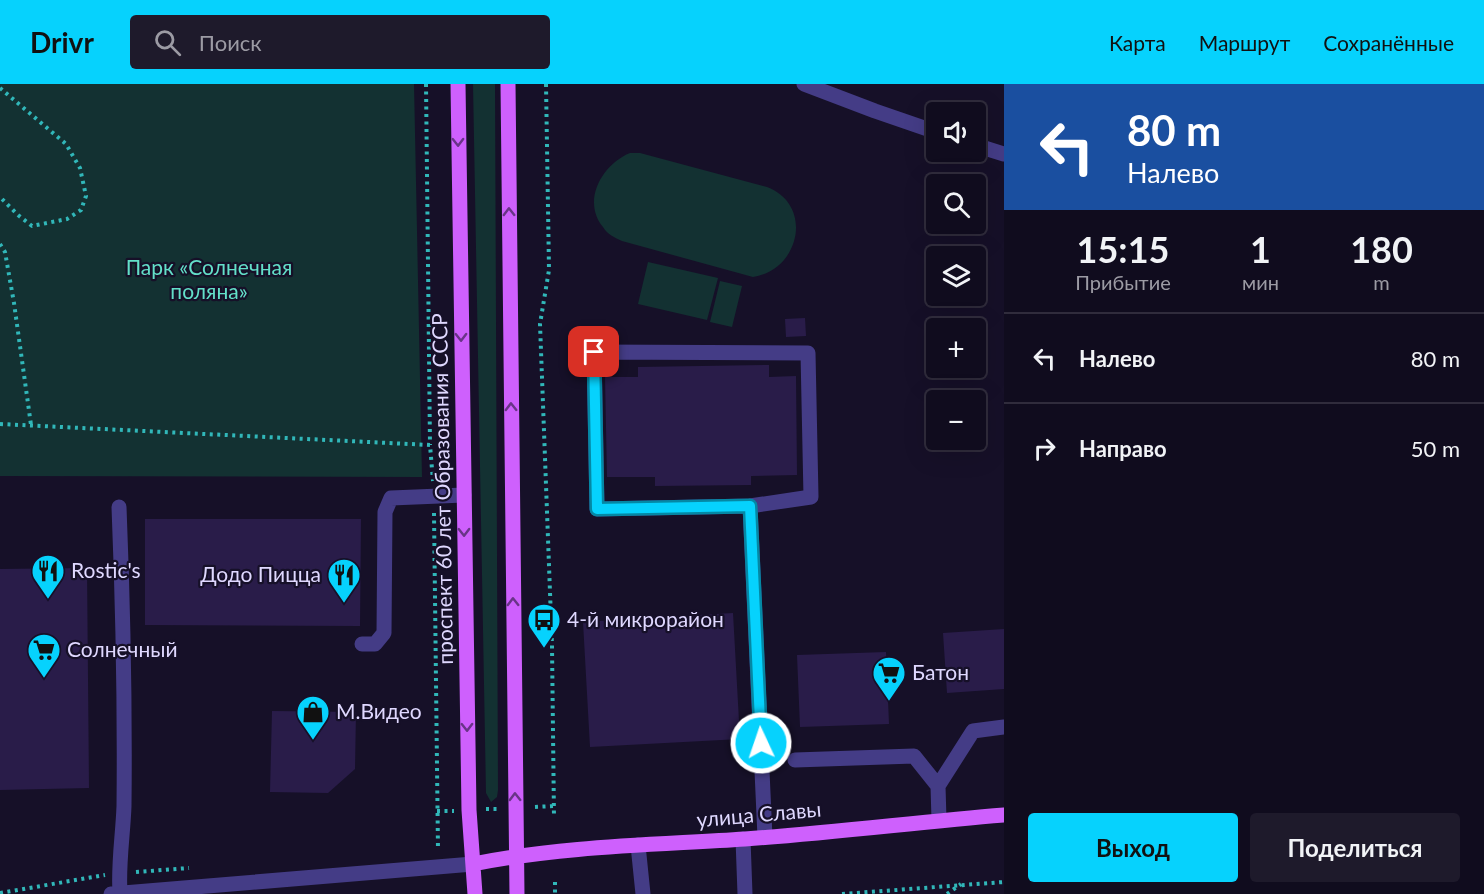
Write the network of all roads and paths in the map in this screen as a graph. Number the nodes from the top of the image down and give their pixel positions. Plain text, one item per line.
1 (426, 84) edge
2 (458, 84) edge
3 (508, 84) edge
4 (546, 84) edge
5 (804, 84) edge
6 (0, 88) edge
7 (926, 129) edge
8 (986, 148) edge
9 (1004, 154) edge
10 (0, 197) edge
11 (0, 244) edge
12 (0, 424) edge
13 (31, 425) junction
14 (430, 445) junction
15 (464, 495) junction
16 (434, 497) junction
17 (750, 506) junction
18 (119, 507) dead end
19 (362, 644) dead end
20 (1004, 727) edge
21 (795, 760) dead end
22 (938, 786) junction
23 (554, 806) junction
24 (534, 807) dead end
25 (501, 808) dead end
26 (486, 809) dead end
27 (437, 811) junction
28 (454, 811) dead end
29 (1004, 815) edge
30 (554, 818) dead end
31 (939, 820) junction
32 (765, 837) junction
33 (743, 839) junction
34 (638, 845) junction
35 (438, 854) dead end
36 (517, 855) junction
37 (474, 864) junction
38 (555, 882) dead end
39 (1004, 882) edge
40 (961, 884) junction
41 (38, 886) dead end
42 (274, 887) edge
43 (116, 893) edge
44 (39, 894) edge
45 (475, 894) edge
46 (517, 894) edge
47 (555, 894) edge
48 (642, 894) edge
49 (745, 894) edge
50 (842, 894) edge
51 (946, 894) edge

1 - 14 path
2 -> 15 main road, проспект 60 лет Образования СССР
36 -> 3 main road
4 - 23 path
5 - 7 street
6 - 10 path
8 - 9 street
11 - 13 path
12 - 13 path
13 - 14 path
14 - 16 path
15 - 16 street
15 -> 37 main road, проспект 60 лет Образования СССР
16 - 19 street
16 - 27 path
17 - 17 street
17 - 32 street
18 - 43 street
20 - 22 street
21 - 22 street
22 - 31 street
23 - 24 path
23 - 30 path
25 - 26 path
27 - 28 path
27 - 35 path
29 - 31 main road, улица Славы
31 - 32 main road, улица Славы
32 - 33 main road, улица Славы
33 - 34 main road, улица Славы
33 - 49 street
34 - 36 main road, улица Славы
34 - 48 street
36 - 37 main road, улица Славы
36 - 46 main road
37 - 42 street
37 - 45 main road, проспект 60 лет Образования СССР
38 - 47 path
39 - 40 path
40 - 50 path
40 - 51 path
41 - 44 path
42 - 43 street

